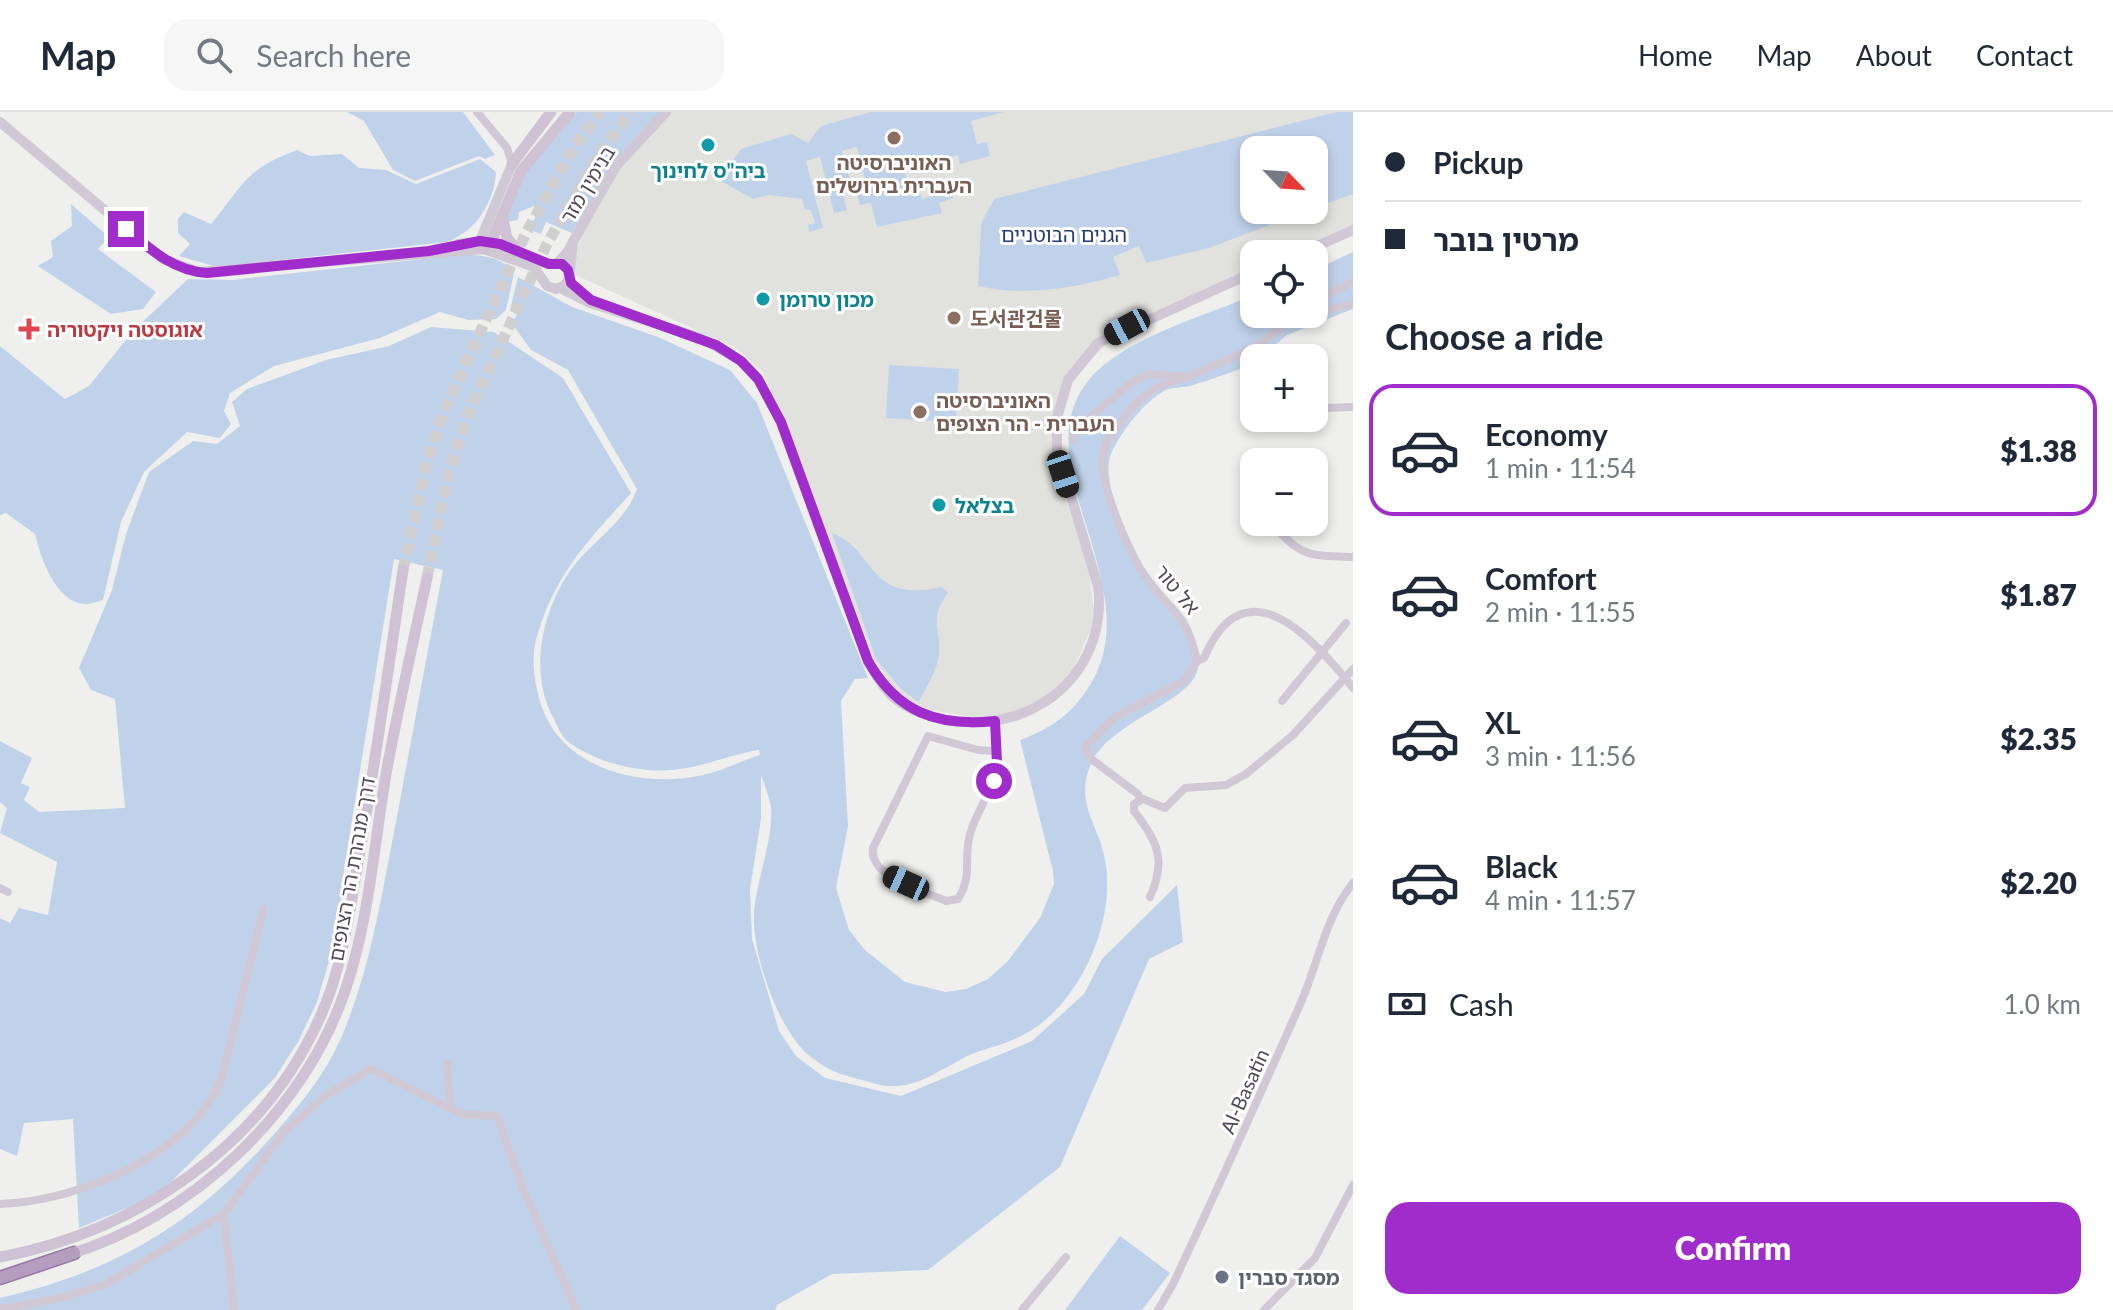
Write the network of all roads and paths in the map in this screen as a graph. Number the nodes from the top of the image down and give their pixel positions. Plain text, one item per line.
1 (477, 112) edge
2 (551, 112) edge
3 (570, 112) edge
4 (666, 112) edge
5 (0, 122) edge
6 (532, 135) junction
7 (498, 140) junction
8 (512, 164) junction
9 (502, 210) junction
10 (488, 219) junction
11 (1353, 230) edge
12 (1328, 241) edge
13 (573, 242) junction
14 (463, 243) junction
15 (485, 244) junction
16 (429, 251) junction
17 (519, 252) junction
18 (554, 263) junction
19 (543, 274) junction
20 (568, 274) junction
21 (1240, 278) edge
22 (1353, 282) edge
23 (560, 288) junction
24 (1328, 294) edge
25 (1353, 304) edge
26 (603, 306) junction
27 (1328, 310) edge
28 (1281, 328) edge
29 (1187, 377) junction
30 (1353, 407) edge
31 (1328, 408) edge
32 (1073, 439) dead end
33 (1284, 536) edge
34 (1353, 557) edge
35 (403, 570) tunnel mouth
36 (427, 578) tunnel mouth
37 (1346, 623) dead end
38 (1323, 650) junction
39 (1197, 661) junction
40 (1353, 669) edge
41 (1346, 678) junction
42 (1353, 688) edge
43 (1282, 701) dead end
44 (995, 721) junction
45 (996, 751) junction
46 (1140, 799) junction
47 (1353, 883) edge
48 (1150, 897) dead end
49 (263, 909) dead end
50 (447, 1064) dead end
51 (450, 1108) junction
52 (1353, 1185) edge
53 (0, 1204) edge
54 (224, 1214) junction
55 (74, 1253) junction
56 (0, 1257) edge
57 (1066, 1257) dead end
58 (0, 1271) edge
59 (0, 1278) edge
60 (0, 1309) edge
61 (234, 1310) edge
62 (576, 1310) edge
63 (1022, 1310) edge
64 (1158, 1310) edge
65 (1264, 1310) edge

1 - 7 street
2 - 6 main road
3 - 9 main road
4 - 13 street, בנימין מזר
5 - 16 street
6 - 7 street
6 - 8 main road
7 - 8 street
8 - 10 street
9 - 15 main road
9 - 17 main road
10 - 14 street
10 - 15 street
11 - 12 street
13 - 18 street, בנימין מזר
13 - 20 street, בנימין מזר
14 - 15 street
14 - 16 street
15 - 16 street
15 - 17 street
15 - 19 street
17 - 18 street
18 - 19 street, בנימין מזר
18 - 20 street
19 - 23 street
20 - 23 street
20 - 26 street
21 - 44 street
22 - 24 street
23 - 26 street
25 - 27 street
26 - 44 street
28 - 29 street, אל טור
29 - 32 street
29 - 39 street, אל טור
30 - 31 street
33 - 34 street
35 - 56 main road, דרך מנהרת הר הצופים
36 - 55 main road, דרך מנהרת הר הצופים
37 - 38 street
38 - 39 street
38 - 41 street
38 - 43 street
39 - 46 street
40 - 41 street
41 - 42 street
41 - 46 street
44 - 45 street
45 - 45 street
46 - 48 street
47 - 64 street, Al-Basatin
49 - 53 street
50 - 51 street
51 - 54 street
51 - 62 street
52 - 65 street
54 - 60 street
54 - 61 street
55 - 58 main road, דרך מנהרת הר הצופים
55 - 59 highway
57 - 63 street

